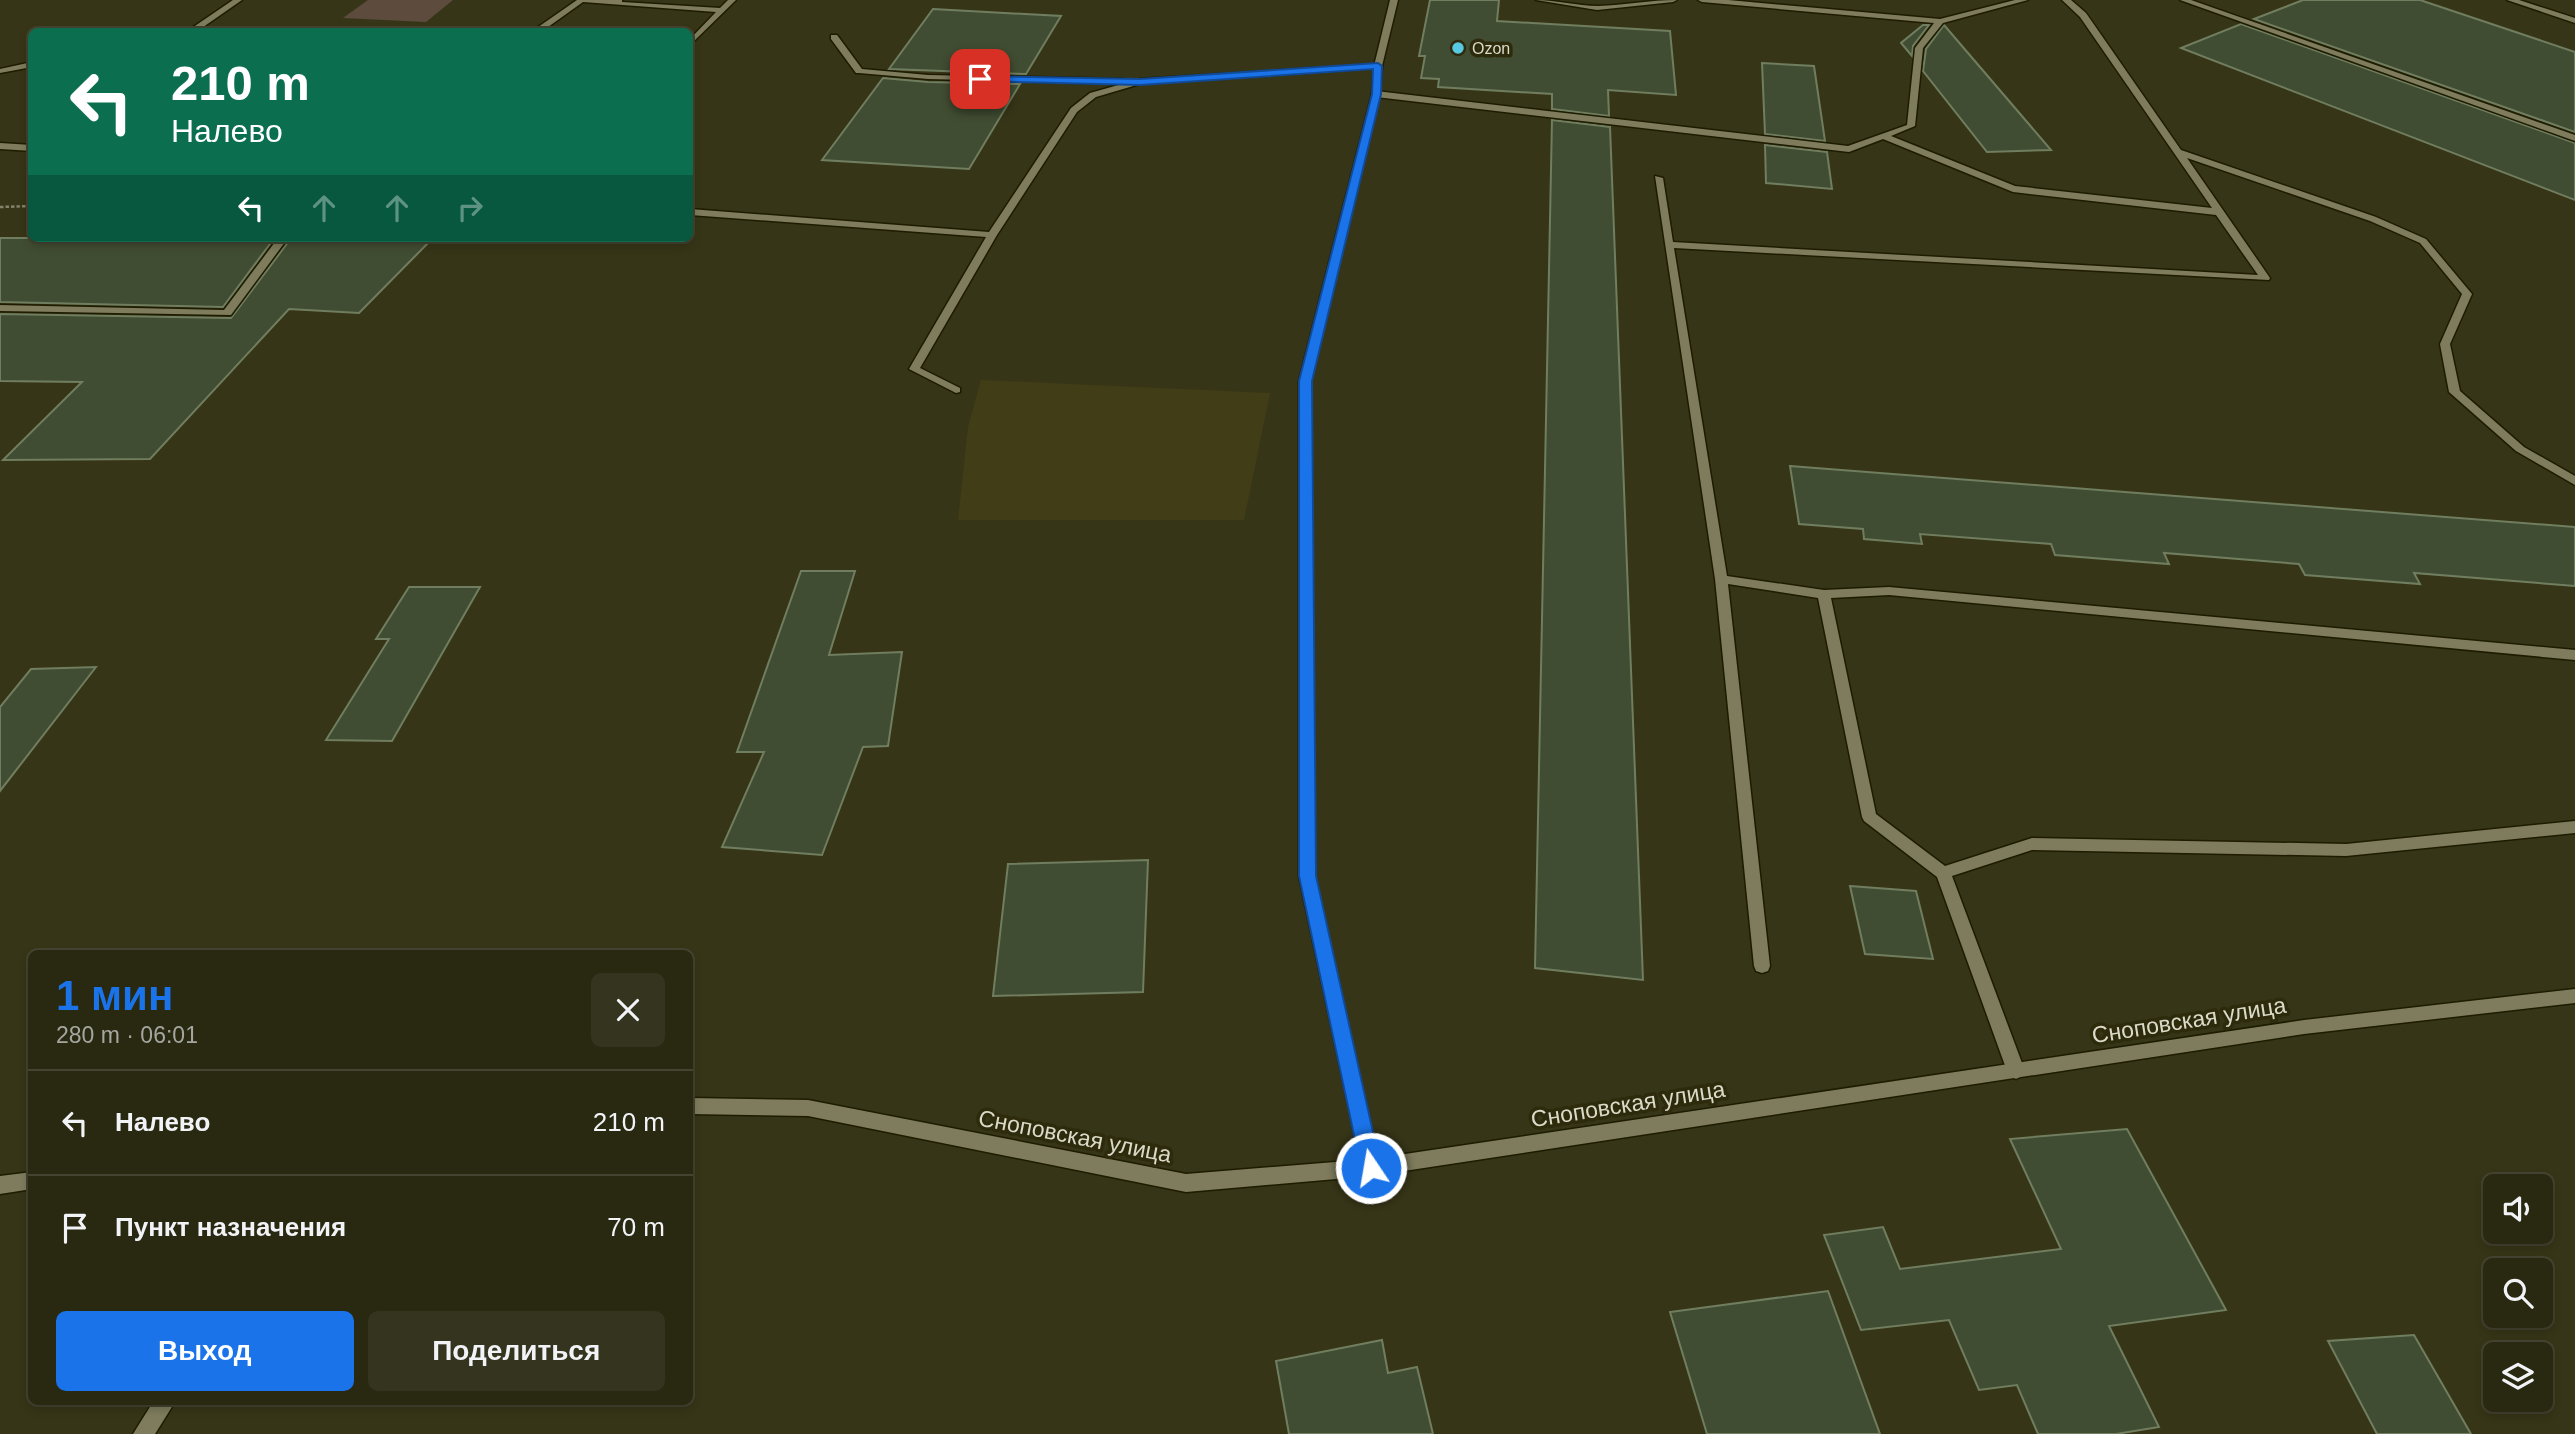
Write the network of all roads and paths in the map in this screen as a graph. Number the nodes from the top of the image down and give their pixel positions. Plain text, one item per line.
1 (238, 0) edge
2 (732, 0) edge
3 (1394, 0) edge
4 (1540, 0) edge
5 (1673, 0) edge
6 (1702, 0) edge
7 (2025, 0) edge
8 (2066, 0) edge
9 (2184, 0) edge
10 (2511, 0) edge
11 (617, 2) edge
12 (723, 10) junction
13 (1940, 21) junction
14 (2575, 21) edge
15 (196, 28) edge
16 (541, 28) edge
17 (834, 37) dead end
18 (693, 40) edge
19 (28, 65) edge
20 (1378, 66) junction
21 (0, 71) edge
22 (1140, 82) junction
23 (1376, 94) junction
24 (1882, 136) junction
25 (2575, 138) edge
26 (0, 146) edge
27 (28, 148) edge
28 (2177, 152) junction
29 (1658, 178) dead end
30 (0, 206) edge
31 (28, 206) edge
32 (693, 212) edge
33 (2218, 212) junction
34 (992, 235) junction
35 (281, 242) edge
36 (1670, 244) junction
37 (0, 308) edge
38 (956, 390) dead end
39 (2575, 481) edge
40 (1721, 579) junction
41 (1824, 594) junction
42 (2575, 655) edge
43 (2575, 827) edge
44 (1942, 873) junction
45 (1762, 967) dead end
46 (2575, 996) edge
47 (2015, 1071) junction
48 (693, 1106) edge
49 (1371, 1168) junction
50 (28, 1181) edge
51 (0, 1185) edge
52 (163, 1405) edge
53 (144, 1434) edge

1 - 15 street
2 - 12 street
3 - 20 street
4 - 5 street
6 - 13 street
7 - 13 street
8 - 28 street
9 - 25 street
10 - 14 street
11 - 12 street
11 - 16 street
12 - 18 street
13 - 24 street
17 - 22 street
19 - 21 street
20 - 22 street
20 - 23 street
22 - 34 street
23 - 24 street
23 - 49 street
24 - 33 street
26 - 27 street
28 - 33 street
28 - 39 street
29 - 36 street
30 - 31 path
32 - 34 street
33 - 36 street
34 - 38 street
35 - 37 street
36 - 40 street
40 - 41 street
40 - 45 street
41 - 42 street
41 - 44 street
43 - 44 street
44 - 47 street
46 - 47 street, Сноповская улица
47 - 49 street, Сноповская улица
48 - 49 street, Сноповская улица
50 - 51 street
52 - 53 street

